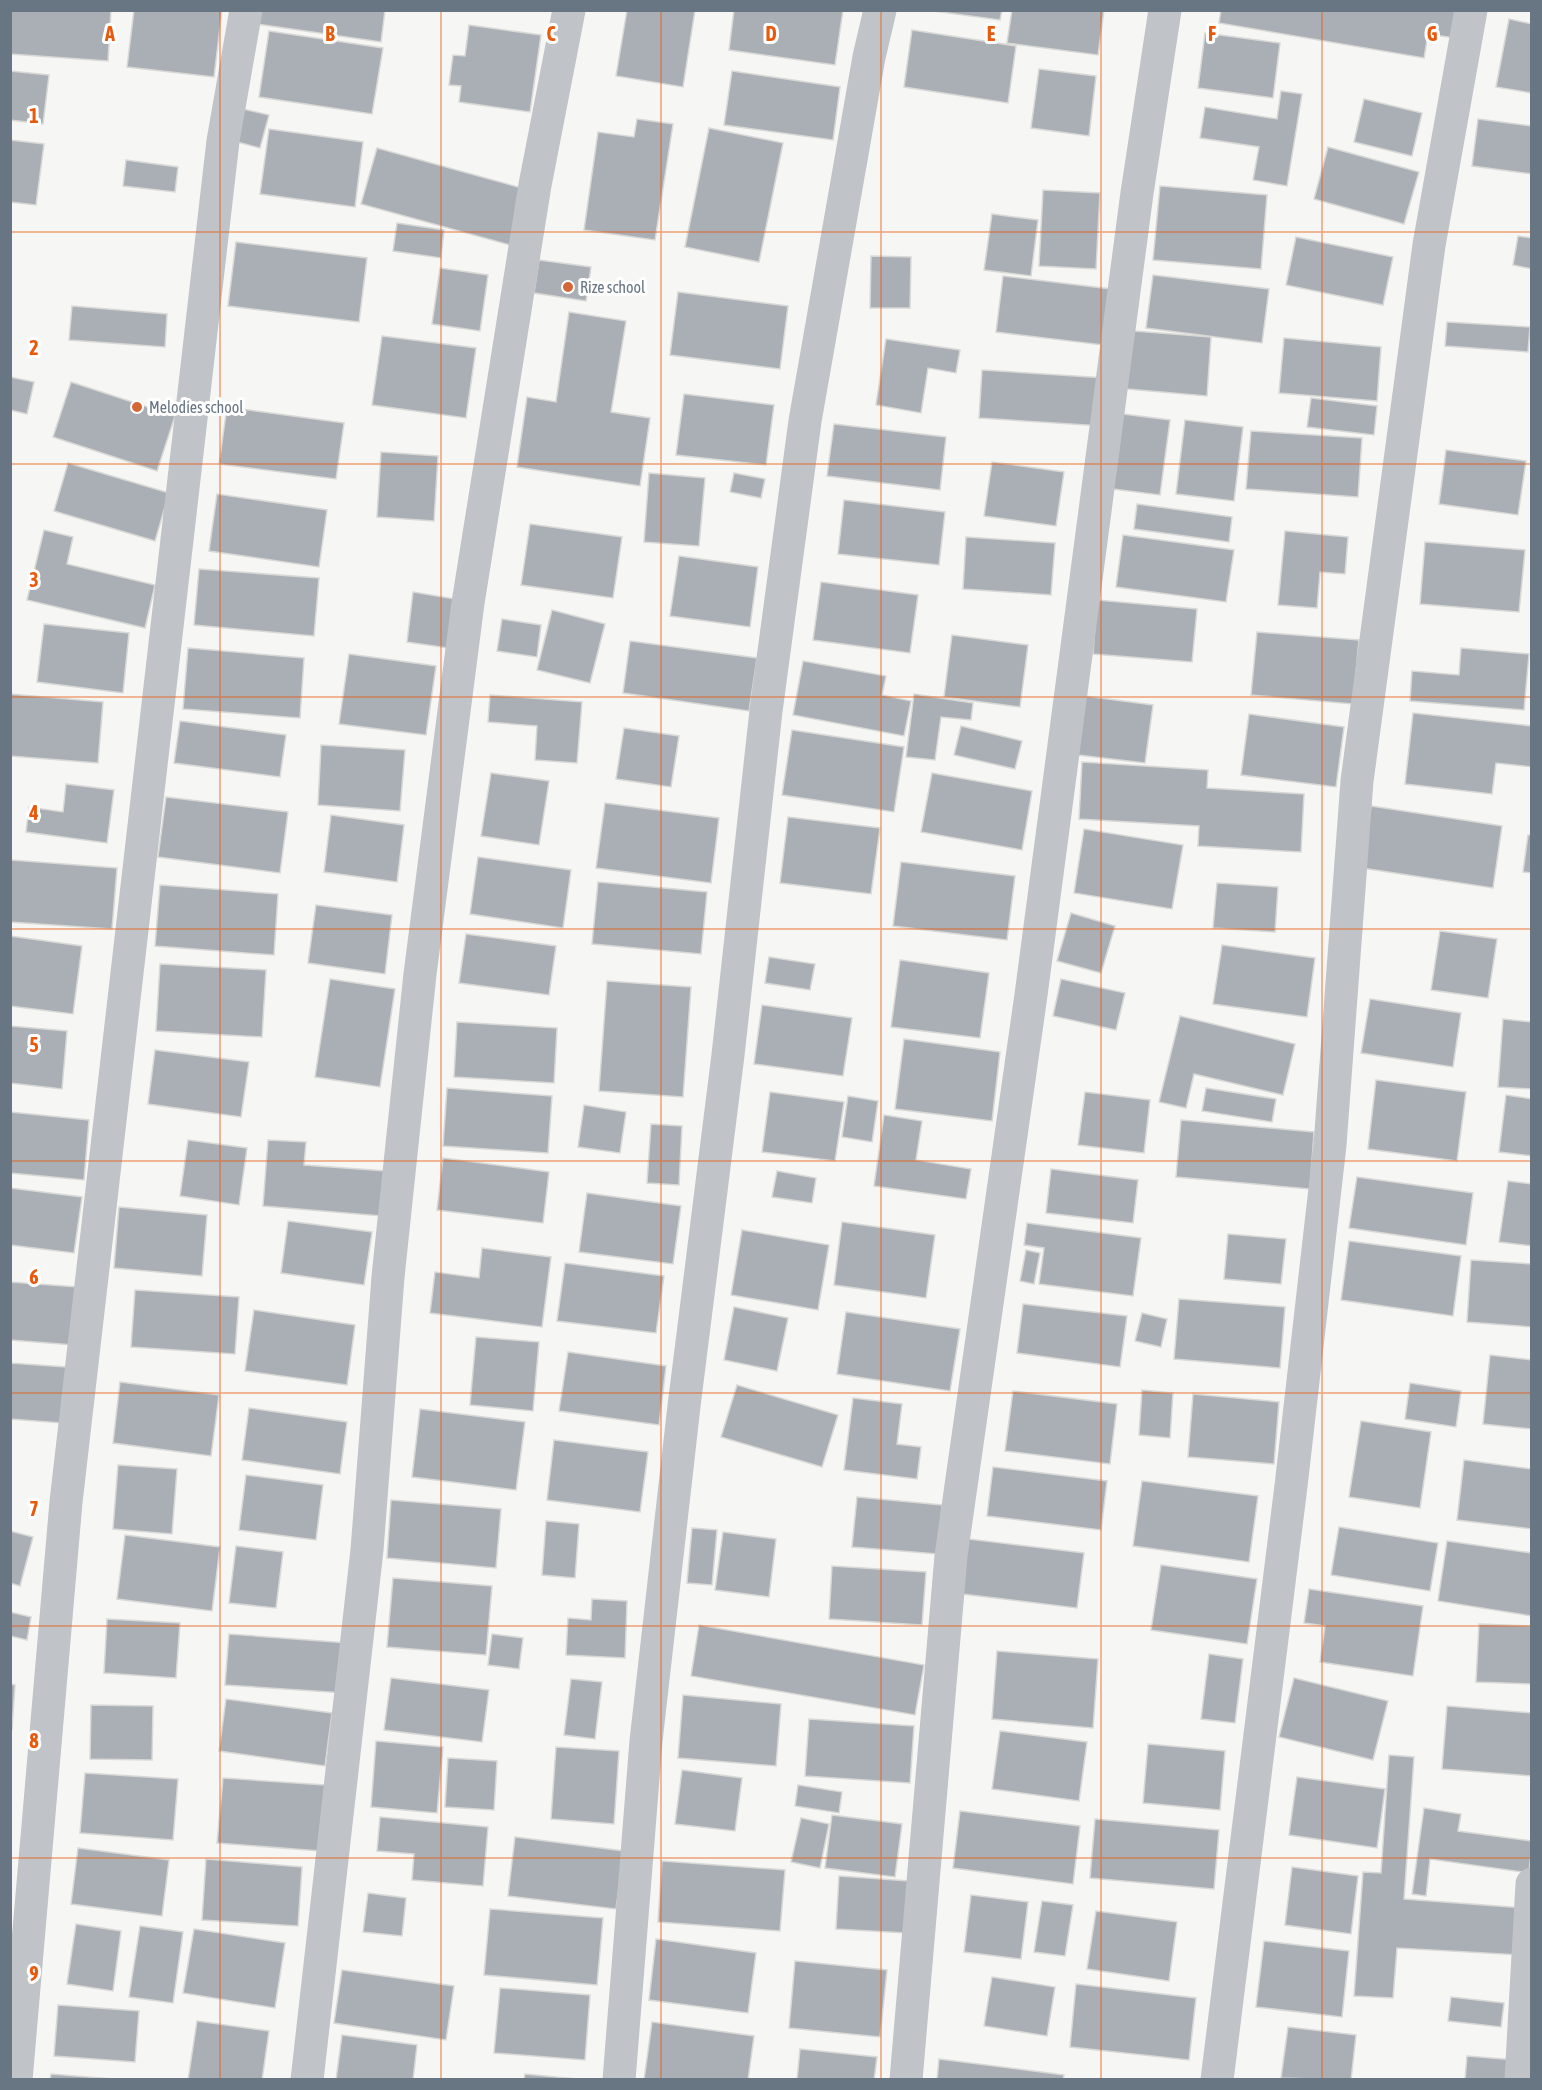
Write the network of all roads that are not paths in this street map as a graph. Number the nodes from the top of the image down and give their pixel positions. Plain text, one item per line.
1 (246, 10) edge
2 (569, 10) edge
3 (880, 10) edge
4 (1165, 10) edge
5 (1471, 10) edge
6 (1532, 1884) edge
7 (16, 2079) edge
8 (307, 2079) edge
9 (619, 2079) edge
10 (906, 2079) edge
11 (1217, 2079) edge
12 (1521, 2079) edge

1 - 7 street
2 - 8 street
3 - 9 street
4 - 10 street
5 - 11 street
6 - 12 street

